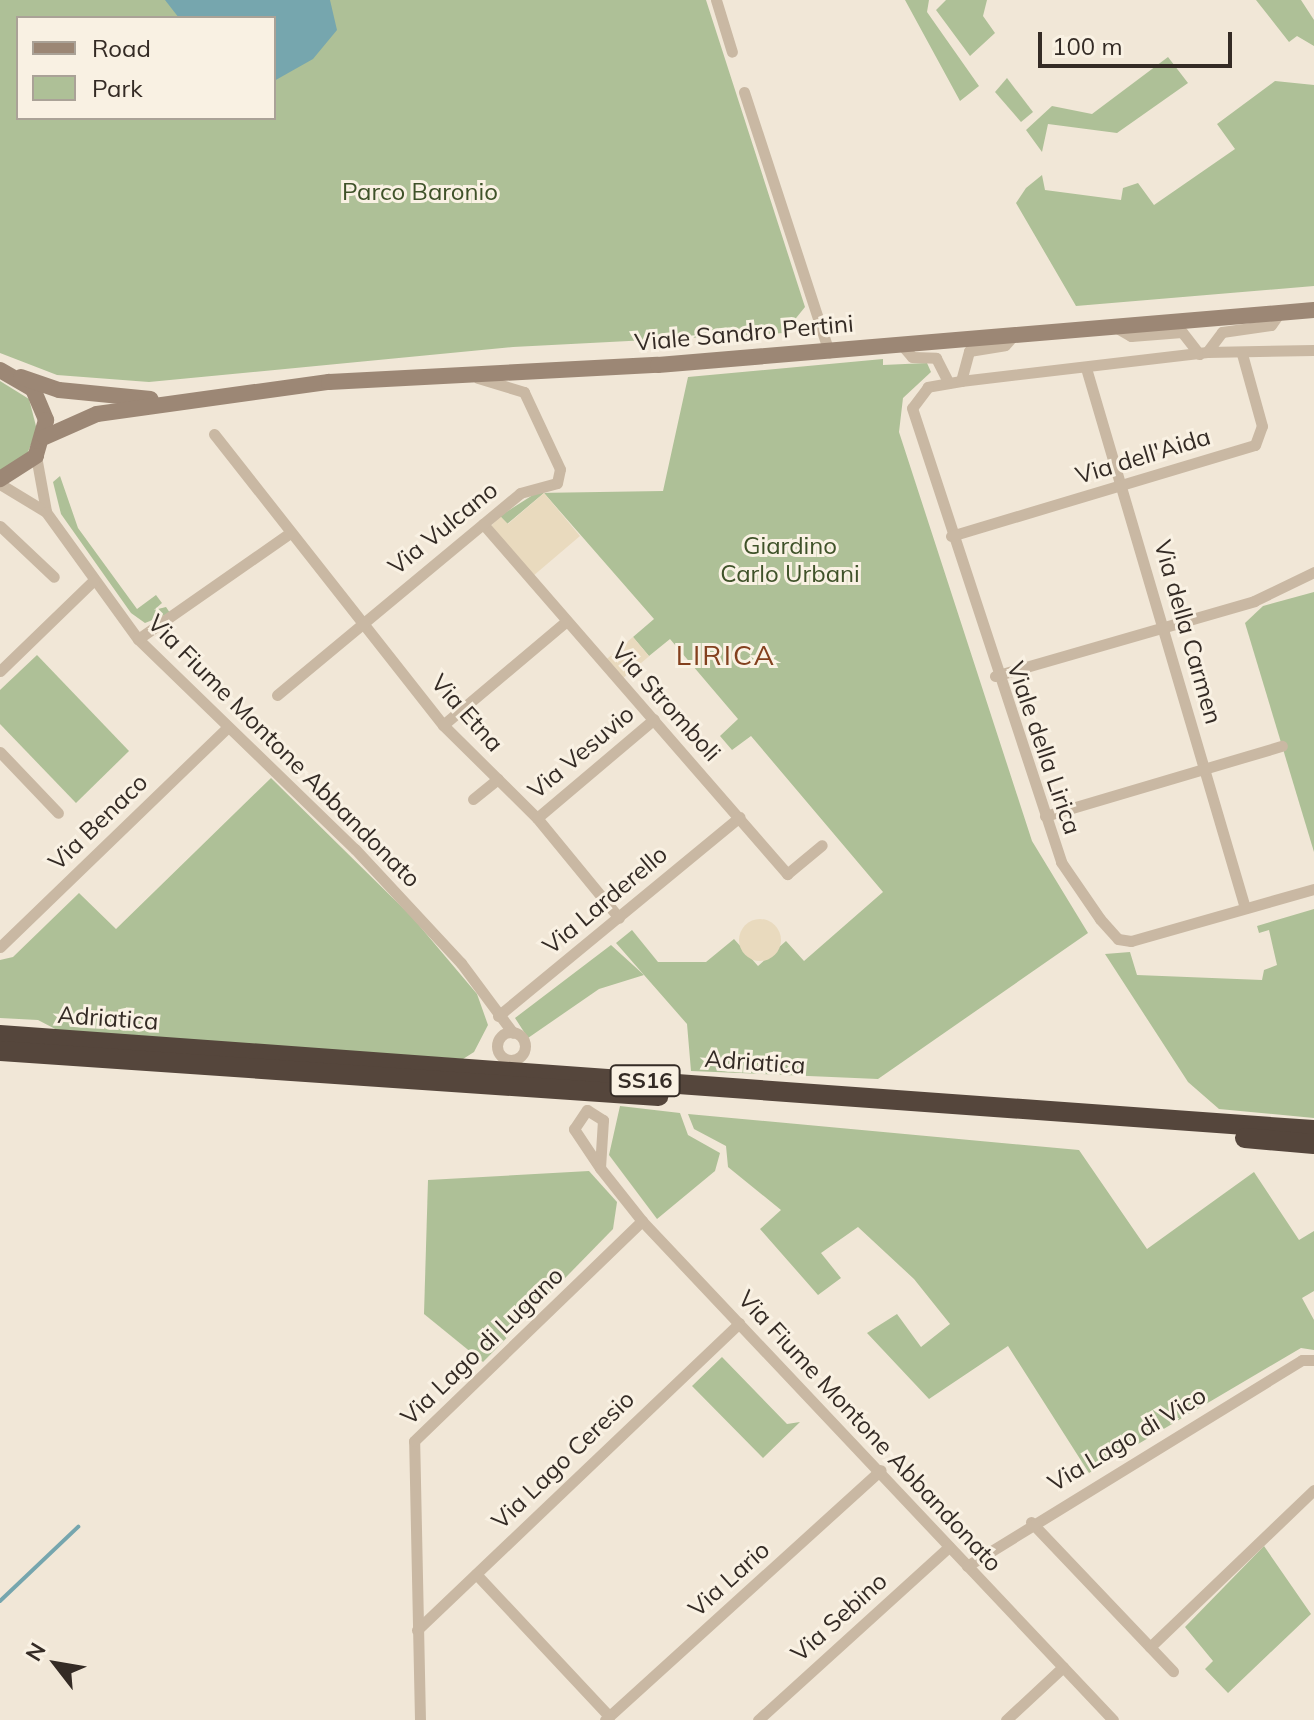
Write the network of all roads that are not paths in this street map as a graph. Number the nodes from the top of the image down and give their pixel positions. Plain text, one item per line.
1 (716, 0) edge
2 (732, 52) dead end
3 (744, 92) dead end
4 (1314, 310) edge
5 (1280, 312) junction
6 (1113, 326) junction
7 (1015, 334) junction
8 (900, 343) junction
9 (1314, 350) edge
10 (829, 352) junction
11 (1203, 353) junction
12 (1242, 354) junction
13 (1086, 368) junction
14 (0, 370) edge
15 (465, 373) junction
16 (21, 377) junction
17 (955, 382) junction
18 (177, 399) junction
19 (214, 434) dead end
20 (45, 437) junction
21 (36, 456) junction
22 (0, 482) edge
23 (1122, 486) junction
24 (46, 512) junction
25 (483, 524) junction
26 (0, 526) edge
27 (287, 535) junction
28 (951, 536) junction
29 (1314, 572) edge
30 (54, 577) dead end
31 (94, 580) junction
32 (364, 620) junction
33 (564, 623) junction
34 (1162, 626) junction
35 (138, 639) junction
36 (0, 671) edge
37 (995, 676) junction
38 (277, 695) dead end
39 (654, 719) junction
40 (443, 725) junction
41 (227, 728) junction
42 (1282, 746) dead end
43 (0, 752) edge
44 (1205, 769) junction
45 (498, 779) junction
46 (473, 799) dead end
47 (58, 813) dead end
48 (1045, 816) junction
49 (739, 817) junction
50 (537, 818) junction
51 (822, 845) dead end
52 (1314, 889) edge
53 (1245, 908) junction
54 (619, 918) junction
55 (0, 947) edge
56 (498, 1016) junction
57 (513, 1033) junction
58 (0, 1035) edge
59 (499, 1040) junction
60 (0, 1051) edge
61 (1314, 1130) edge
62 (1314, 1144) edge
63 (600, 1168) junction
64 (642, 1221) junction
65 (739, 1323) junction
66 (1314, 1360) edge
67 (881, 1470) junction
68 (1314, 1490) edge
69 (1031, 1522) junction
70 (949, 1547) junction
71 (967, 1566) junction
72 (476, 1574) junction
73 (417, 1630) junction
74 (1150, 1647) junction
75 (1063, 1667) junction
76 (1173, 1671) dead end
77 (607, 1718) edge
78 (420, 1720) edge
79 (758, 1720) edge
80 (1006, 1720) edge
81 (1113, 1720) edge

1 - 2 street
3 - 10 street
4 - 5 main road, Viale Sandro Pertini
5 - 6 main road, Viale Sandro Pertini
5 - 11 street, Viale della Lirica
6 - 7 main road, Viale Sandro Pertini
6 - 11 street
7 - 8 main road, Viale Sandro Pertini
7 - 17 street
8 - 10 main road, Viale Sandro Pertini
8 - 17 street
9 - 12 street, Viale della Lirica
10 - 15 main road, Viale Sandro Pertini
11 - 12 street, Viale della Lirica
11 - 13 street, Viale della Lirica
12 - 23 street, Via dell'Aida
13 - 17 street, Viale della Lirica
13 - 23 street, Via della Carmen
14 - 16 main road, Viale Sandro Pertini
15 - 18 main road, Viale Sandro Pertini
15 - 25 street, Via Vulcano
16 - 18 main road, Viale Sandro Pertini
16 - 20 main road
17 - 28 street, Viale della Lirica
18 - 20 main road, Viale Sandro Pertini
19 - 27 street, Via Etna
20 - 21 main road
21 - 22 main road
21 - 24 street, Via Fiume Montone Abbandonato
22 - 24 street, Via Fiume Montone Abbandonato
23 - 28 street, Via dell'Aida
23 - 34 street, Via della Carmen
24 - 31 street, Via Fiume Montone Abbandonato
25 - 32 street, Via Vulcano
25 - 33 street, Via Stromboli
26 - 30 street
27 - 32 street, Via Etna
27 - 35 street
28 - 37 street, Viale della Lirica
29 - 34 street
31 - 35 street, Via Fiume Montone Abbandonato
31 - 36 street
32 - 38 street, Via Vulcano
32 - 40 street, Via Etna
33 - 39 street, Via Stromboli
33 - 40 street
34 - 37 street
34 - 44 street, Via della Carmen
35 - 41 street, Via Fiume Montone Abbandonato
37 - 48 street, Viale della Lirica
39 - 49 street, Via Stromboli
39 - 50 street, Via Vesuvio
40 - 45 street, Via Etna
41 - 55 street, Via Benaco
41 - 56 street, Via Fiume Montone Abbandonato
42 - 44 street
43 - 47 street
44 - 48 street
44 - 53 street, Via della Carmen
45 - 46 street
45 - 50 street, Via Etna
48 - 53 street, Viale della Lirica
49 - 51 street, Via Stromboli
49 - 54 street, Via Larderello
50 - 54 street, Via Etna
52 - 53 street, Viale della Lirica
54 - 56 street, Via Larderello
56 - 57 street, Via Fiume Montone Abbandonato
56 - 59 street
57 - 59 street
57 - 59 street
58 - 61 highway, Adriatica / SS16
60 - 62 highway, Adriatica / SS16
63 - 63 street, Via Fiume Montone Abbandonato
63 - 64 street, Via Fiume Montone Abbandonato
64 - 65 street, Via Fiume Montone Abbandonato
64 - 73 street, Via Lago di Lugano
65 - 67 street, Via Fiume Montone Abbandonato
65 - 72 street, Via Lago Ceresio
66 - 69 street, Via Lago di Vico
67 - 70 street, Via Fiume Montone Abbandonato
67 - 77 street, Via Lario
68 - 74 street
69 - 71 street, Via Lago di Vico
69 - 74 street
70 - 71 street, Via Fiume Montone Abbandonato
70 - 79 street, Via Sebino
71 - 75 street, Via Fiume Montone Abbandonato
72 - 73 street, Via Lago Ceresio
72 - 77 street
73 - 78 street, Via Lago di Lugano
74 - 76 street
75 - 80 street
75 - 81 street, Via Fiume Montone Abbandonato

